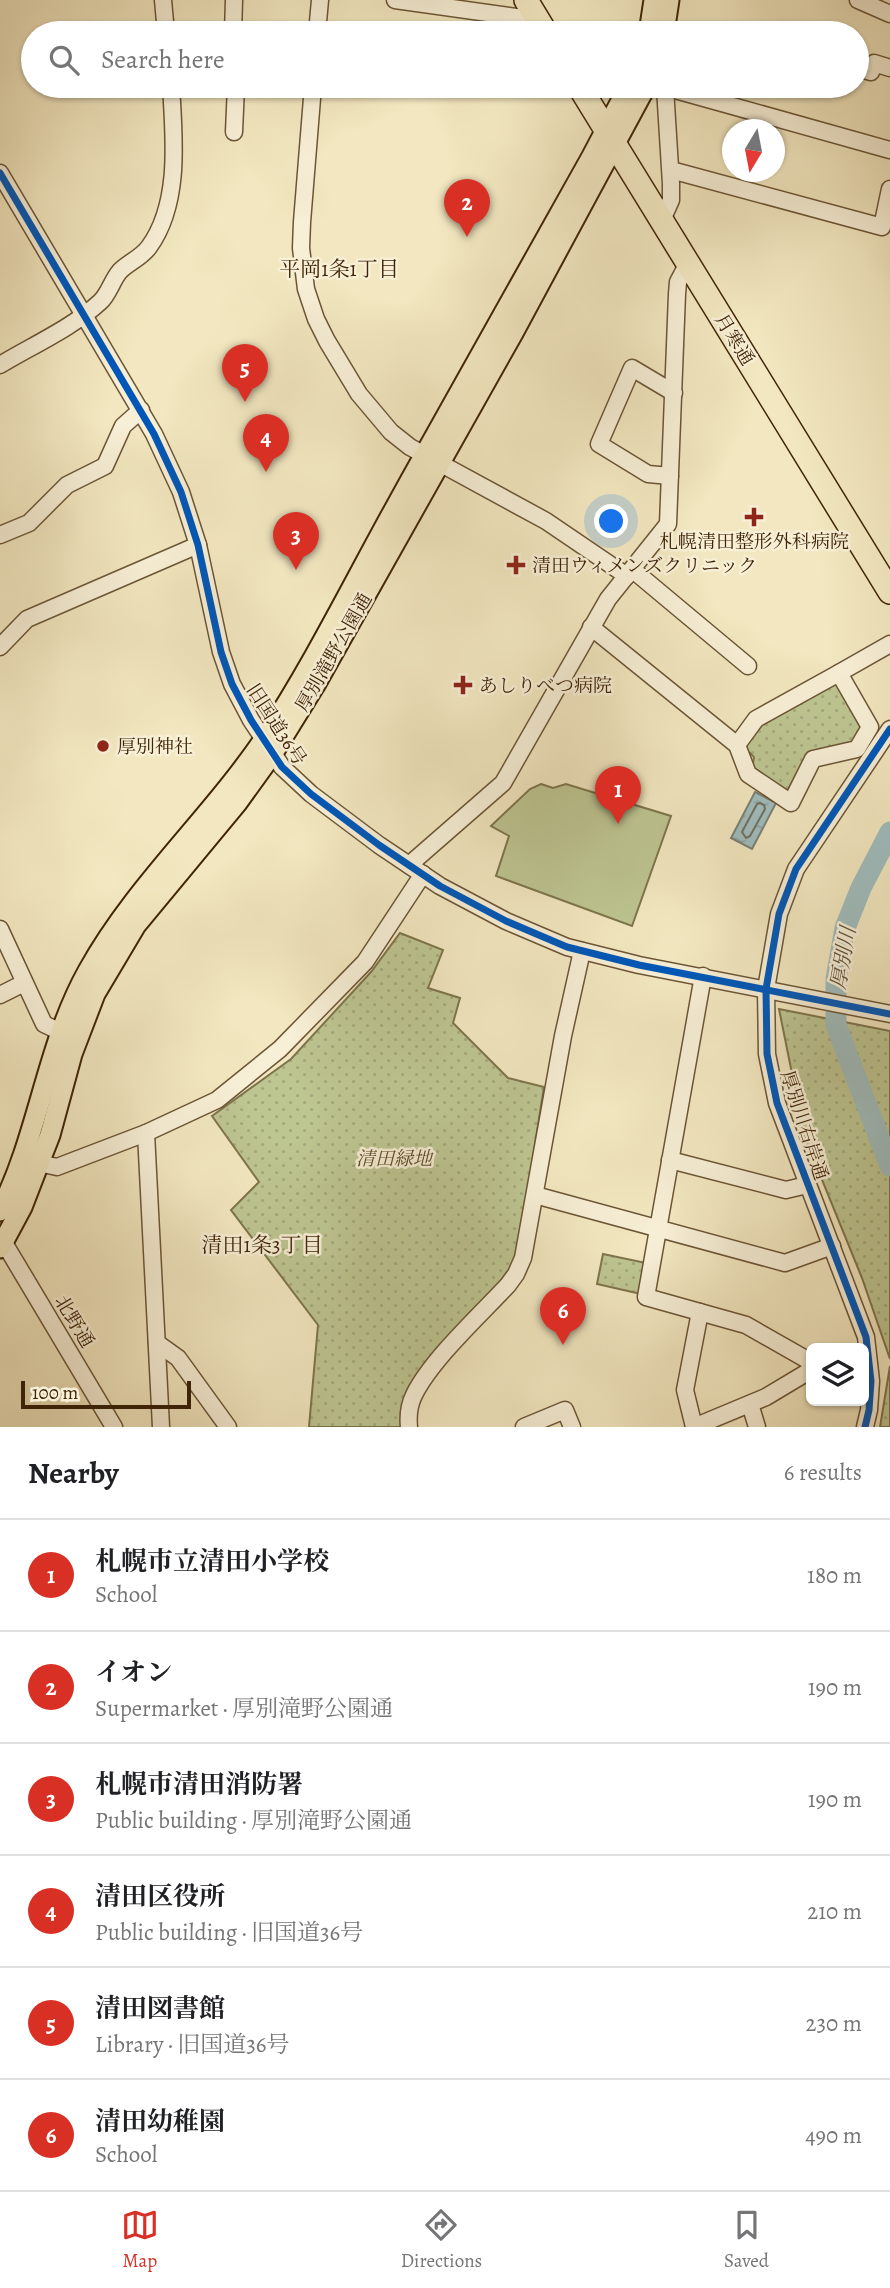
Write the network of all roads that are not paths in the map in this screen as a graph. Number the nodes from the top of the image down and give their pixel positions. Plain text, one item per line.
1 (163, 0) edge
2 (234, 0) edge
3 (320, 0) edge
4 (395, 0) edge
5 (526, 0) edge
6 (654, 0) edge
7 (669, 0) edge
8 (858, 0) edge
9 (890, 14) edge
10 (165, 21) edge
11 (233, 21) edge
12 (318, 21) edge
13 (509, 21) edge
14 (538, 21) edge
15 (651, 21) edge
16 (666, 21) edge
17 (890, 68) edge
18 (869, 71) edge
19 (171, 98) edge
20 (235, 98) edge
21 (312, 98) edge
22 (586, 98) edge
23 (625, 98) edge
24 (647, 98) edge
25 (659, 98) edge
26 (698, 98) edge
27 (234, 132) dead end
28 (610, 137) junction
29 (890, 150) edge
30 (671, 170) junction
31 (0, 173) edge
32 (890, 189) edge
33 (662, 220) junction
34 (688, 262) junction
35 (84, 314) junction
36 (0, 365) edge
37 (674, 393) junction
38 (141, 410) junction
39 (432, 459) junction
40 (670, 476) junction
41 (0, 535) edge
42 (198, 545) junction
43 (630, 573) junction
44 (890, 592) edge
45 (591, 627) junction
46 (890, 644) edge
47 (0, 647) edge
48 (748, 666) dead end
49 (839, 673) junction
50 (890, 729) edge
51 (737, 745) junction
52 (268, 746) junction
53 (416, 870) junction
54 (0, 929) edge
55 (582, 951) junction
56 (703, 976) junction
57 (24, 983) junction
58 (765, 989) junction
59 (0, 995) edge
60 (890, 1014) edge
61 (69, 1037) junction
62 (146, 1133) junction
63 (670, 1160) junction
64 (31, 1161) junction
65 (807, 1185) junction
66 (535, 1195) junction
67 (0, 1211) edge
68 (658, 1228) junction
69 (1, 1242) edge
70 (832, 1245) junction
71 (700, 1312) junction
72 (157, 1343) junction
73 (806, 1359) edge
74 (806, 1373) edge
75 (750, 1404) junction
76 (114, 1427) edge
77 (161, 1427) edge
78 (228, 1427) edge
79 (410, 1427) edge
80 (524, 1427) edge
81 (572, 1427) edge
82 (694, 1427) edge
83 (757, 1427) edge
84 (865, 1427) edge

1 - 10 street
2 - 11 street
3 - 12 street
4 - 13 street
5 - 14 highway
6 - 15 main road
7 - 16 main road
8 - 9 street
17 - 18 street
19 - 35 street
20 - 27 street
21 - 39 street
22 - 28 highway, 月寒通
23 - 28 main road, 厚別滝野公園通
24 - 28 main road, 厚別滝野公園通
25 - 30 street
26 - 29 street
28 - 33 highway, 月寒通
28 - 39 main road, 厚別滝野公園通
30 - 32 street
30 - 33 street
31 - 35 street, 旧国道36号
33 - 34 highway, 月寒通
34 - 37 street
34 - 44 highway, 月寒通
35 - 36 street
35 - 38 street, 旧国道36号
37 - 40 street
37 - 40 street
38 - 41 street
38 - 42 street, 旧国道36号
39 - 43 street
39 - 52 main road, 厚別滝野公園通
40 - 43 street
42 - 47 street
42 - 52 street, 旧国道36号
43 - 45 street
43 - 48 street
45 - 51 street
45 - 53 street
46 - 49 street
49 - 51 street
49 - 51 street
50 - 58 street, 厚別川右岸通
52 - 53 street, 旧国道36号
52 - 61 main road, 厚別滝野公園通
53 - 55 street, 旧国道36号
53 - 62 street
54 - 57 street
55 - 56 street, 旧国道36号
55 - 66 street
56 - 58 street, 旧国道36号
56 - 63 street
57 - 59 street
57 - 61 street
58 - 60 street, 旧国道36号
58 - 65 street, 厚別川右岸通
61 - 64 main road, 厚別滝野公園通
62 - 64 street
62 - 72 street
63 - 65 street
63 - 68 street
64 - 67 main road, 厚別滝野公園通
64 - 69 main road, 厚別滝野公園通
65 - 70 street, 厚別川右岸通
66 - 68 street
66 - 79 street
68 - 70 street
68 - 71 street
69 - 76 street, 北野通
70 - 84 street, 厚別川右岸通
71 - 73 street
71 - 82 street
72 - 77 street
72 - 78 street
74 - 75 street
75 - 82 street
75 - 83 street
80 - 81 street

